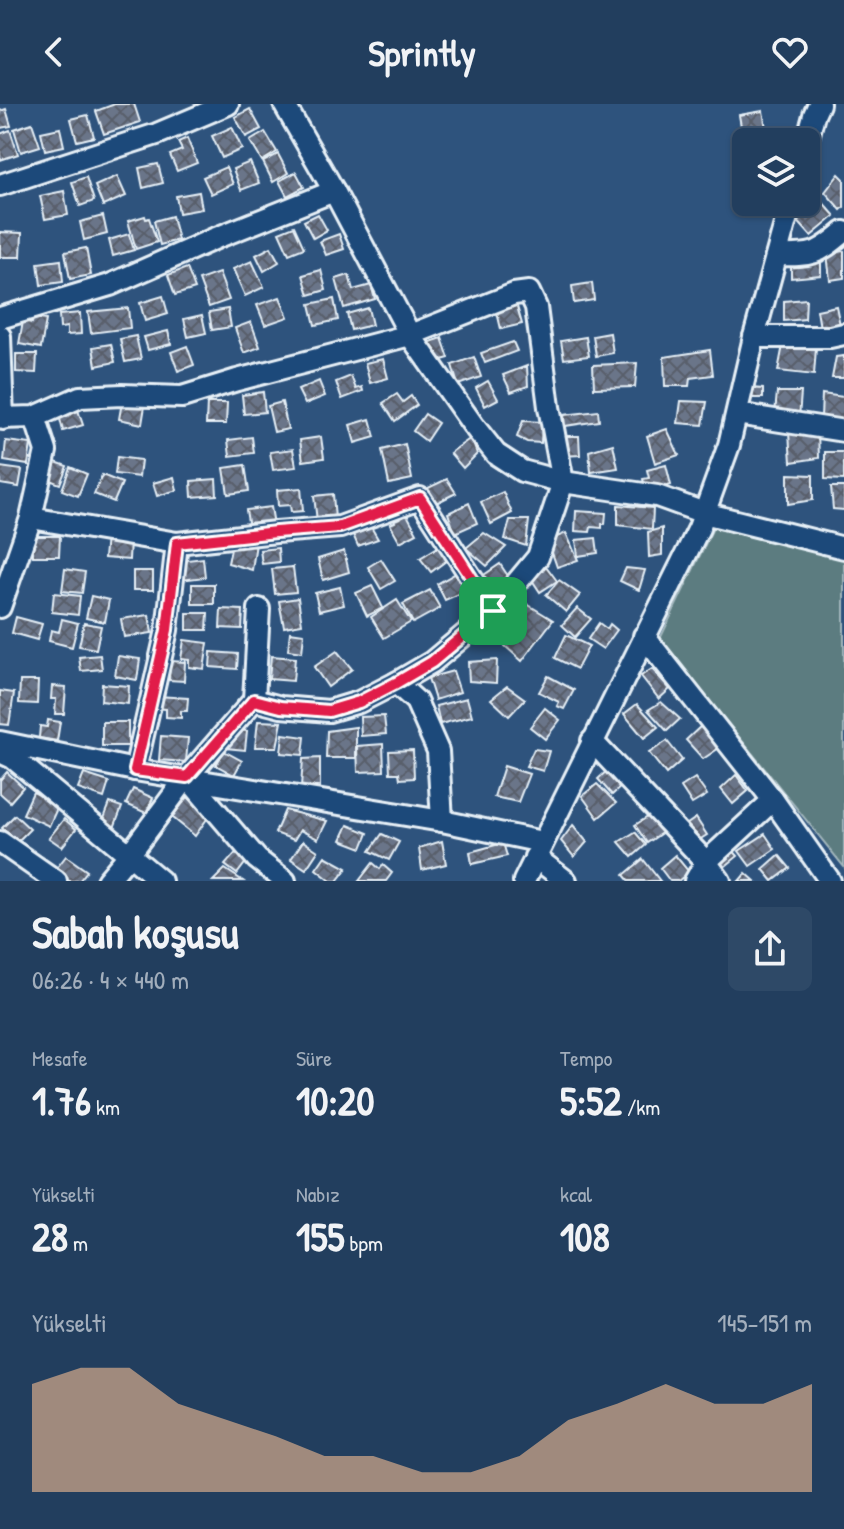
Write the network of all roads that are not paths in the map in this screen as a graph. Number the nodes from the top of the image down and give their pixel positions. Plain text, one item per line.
1 (228, 104) edge
2 (284, 104) edge
3 (819, 104) edge
4 (811, 128) edge
5 (0, 185) edge
6 (334, 191) junction
7 (787, 216) edge
8 (844, 232) edge
9 (777, 255) junction
10 (0, 318) edge
11 (844, 334) edge
12 (410, 335) junction
13 (0, 336) edge
14 (754, 337) junction
15 (737, 414) junction
16 (35, 417) junction
17 (2, 418) edge
18 (844, 431) edge
19 (563, 482) junction
20 (704, 513) junction
21 (31, 518) junction
22 (177, 543) junction
23 (844, 548) edge
24 (1, 602) edge
25 (259, 609) dead end
26 (493, 611) junction
27 (644, 636) junction
28 (396, 683) junction
29 (254, 700) junction
30 (592, 741) junction
31 (0, 742) edge
32 (0, 752) edge
33 (135, 770) junction
34 (187, 777) junction
35 (773, 800) junction
36 (442, 821) junction
37 (0, 842) edge
38 (539, 850) junction
39 (129, 855) junction
40 (706, 862) junction
41 (826, 879) edge
42 (56, 881) edge
43 (107, 881) edge
44 (161, 881) edge
45 (285, 881) edge
46 (524, 881) edge
47 (566, 881) edge
48 (695, 881) edge
49 (720, 881) edge

1 - 5 street
2 - 6 street
3 - 4 street
6 - 10 street
6 - 12 street
7 - 9 street
8 - 9 street
9 - 14 street
11 - 14 street
12 - 16 street
12 - 19 street
12 - 19 street
13 - 17 street
14 - 15 street
15 - 18 street
15 - 20 street
16 - 17 street
16 - 21 street
19 - 20 street
19 - 26 street
20 - 23 street
20 - 27 street
21 - 22 street
21 - 24 street
22 - 26 street
22 - 33 street
25 - 29 street
26 - 28 street
27 - 30 street
27 - 35 street
28 - 29 street
28 - 36 street
29 - 34 street
30 - 38 street
30 - 40 street
31 - 33 street
32 - 39 street
33 - 34 street
34 - 36 street
34 - 39 street
34 - 45 street
35 - 40 street
35 - 41 street
36 - 38 street
37 - 42 street
38 - 46 street
38 - 47 street
39 - 43 street
39 - 44 street
40 - 48 street
40 - 49 street

